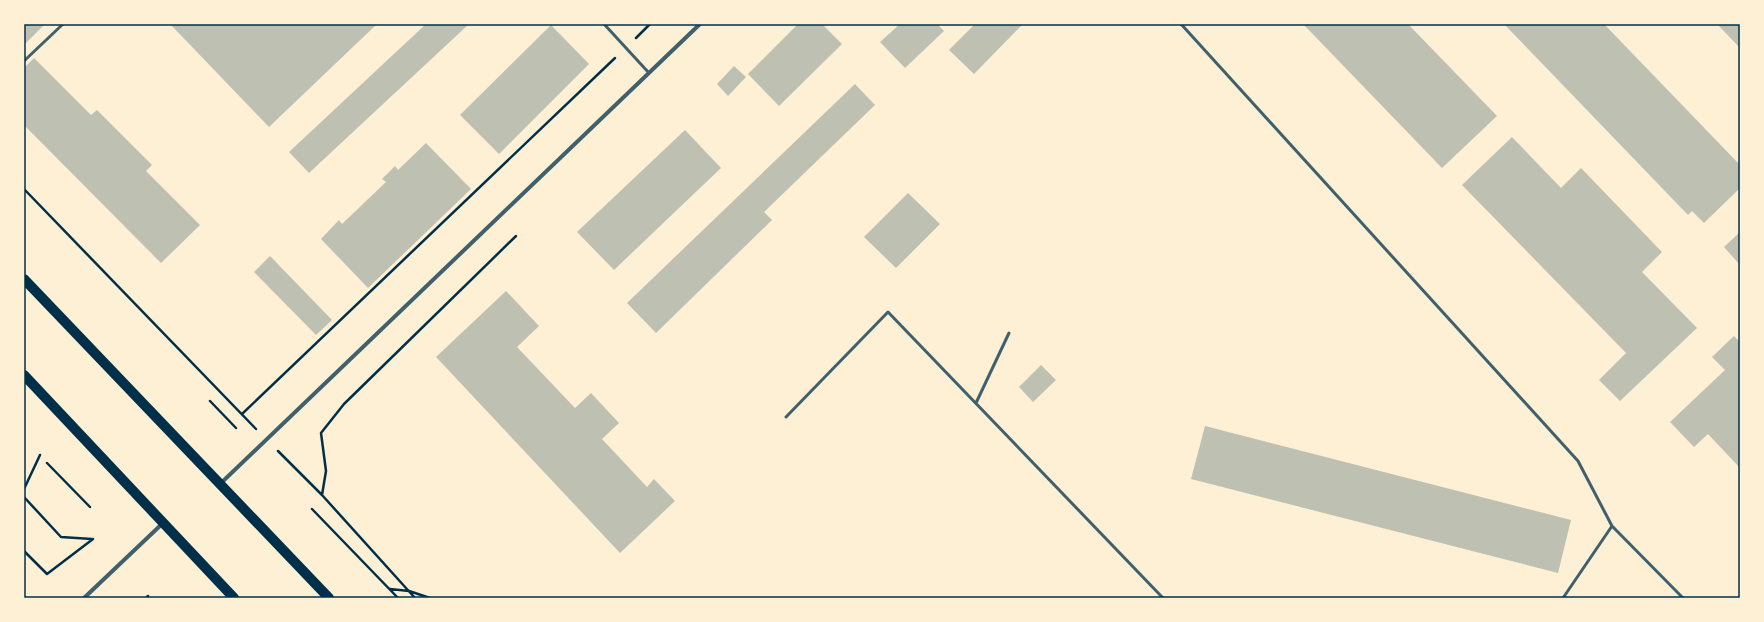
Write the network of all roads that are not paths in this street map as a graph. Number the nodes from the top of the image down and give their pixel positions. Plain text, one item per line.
1 (63, 24) edge
2 (604, 24) edge
3 (700, 24) edge
4 (1181, 24) edge
5 (24, 61) edge
6 (649, 73) junction
7 (24, 279) edge
8 (1009, 333) dead end
9 (24, 375) edge
10 (976, 403) junction
11 (786, 417) dead end
12 (220, 484) junction
13 (163, 523) junction
14 (1612, 526) junction
15 (84, 598) edge
16 (234, 598) edge
17 (329, 598) edge
18 (1163, 598) edge
19 (1563, 598) edge
20 (1683, 598) edge

1 - 5 lane
2 - 6 lane
3 - 6 street
4 - 14 lane
6 - 12 street
7 - 12 main road
8 - 10 lane
9 - 13 main road
10 - 11 lane
10 - 18 lane
12 - 17 main road
13 - 15 street
13 - 16 main road
14 - 19 lane
14 - 20 lane

